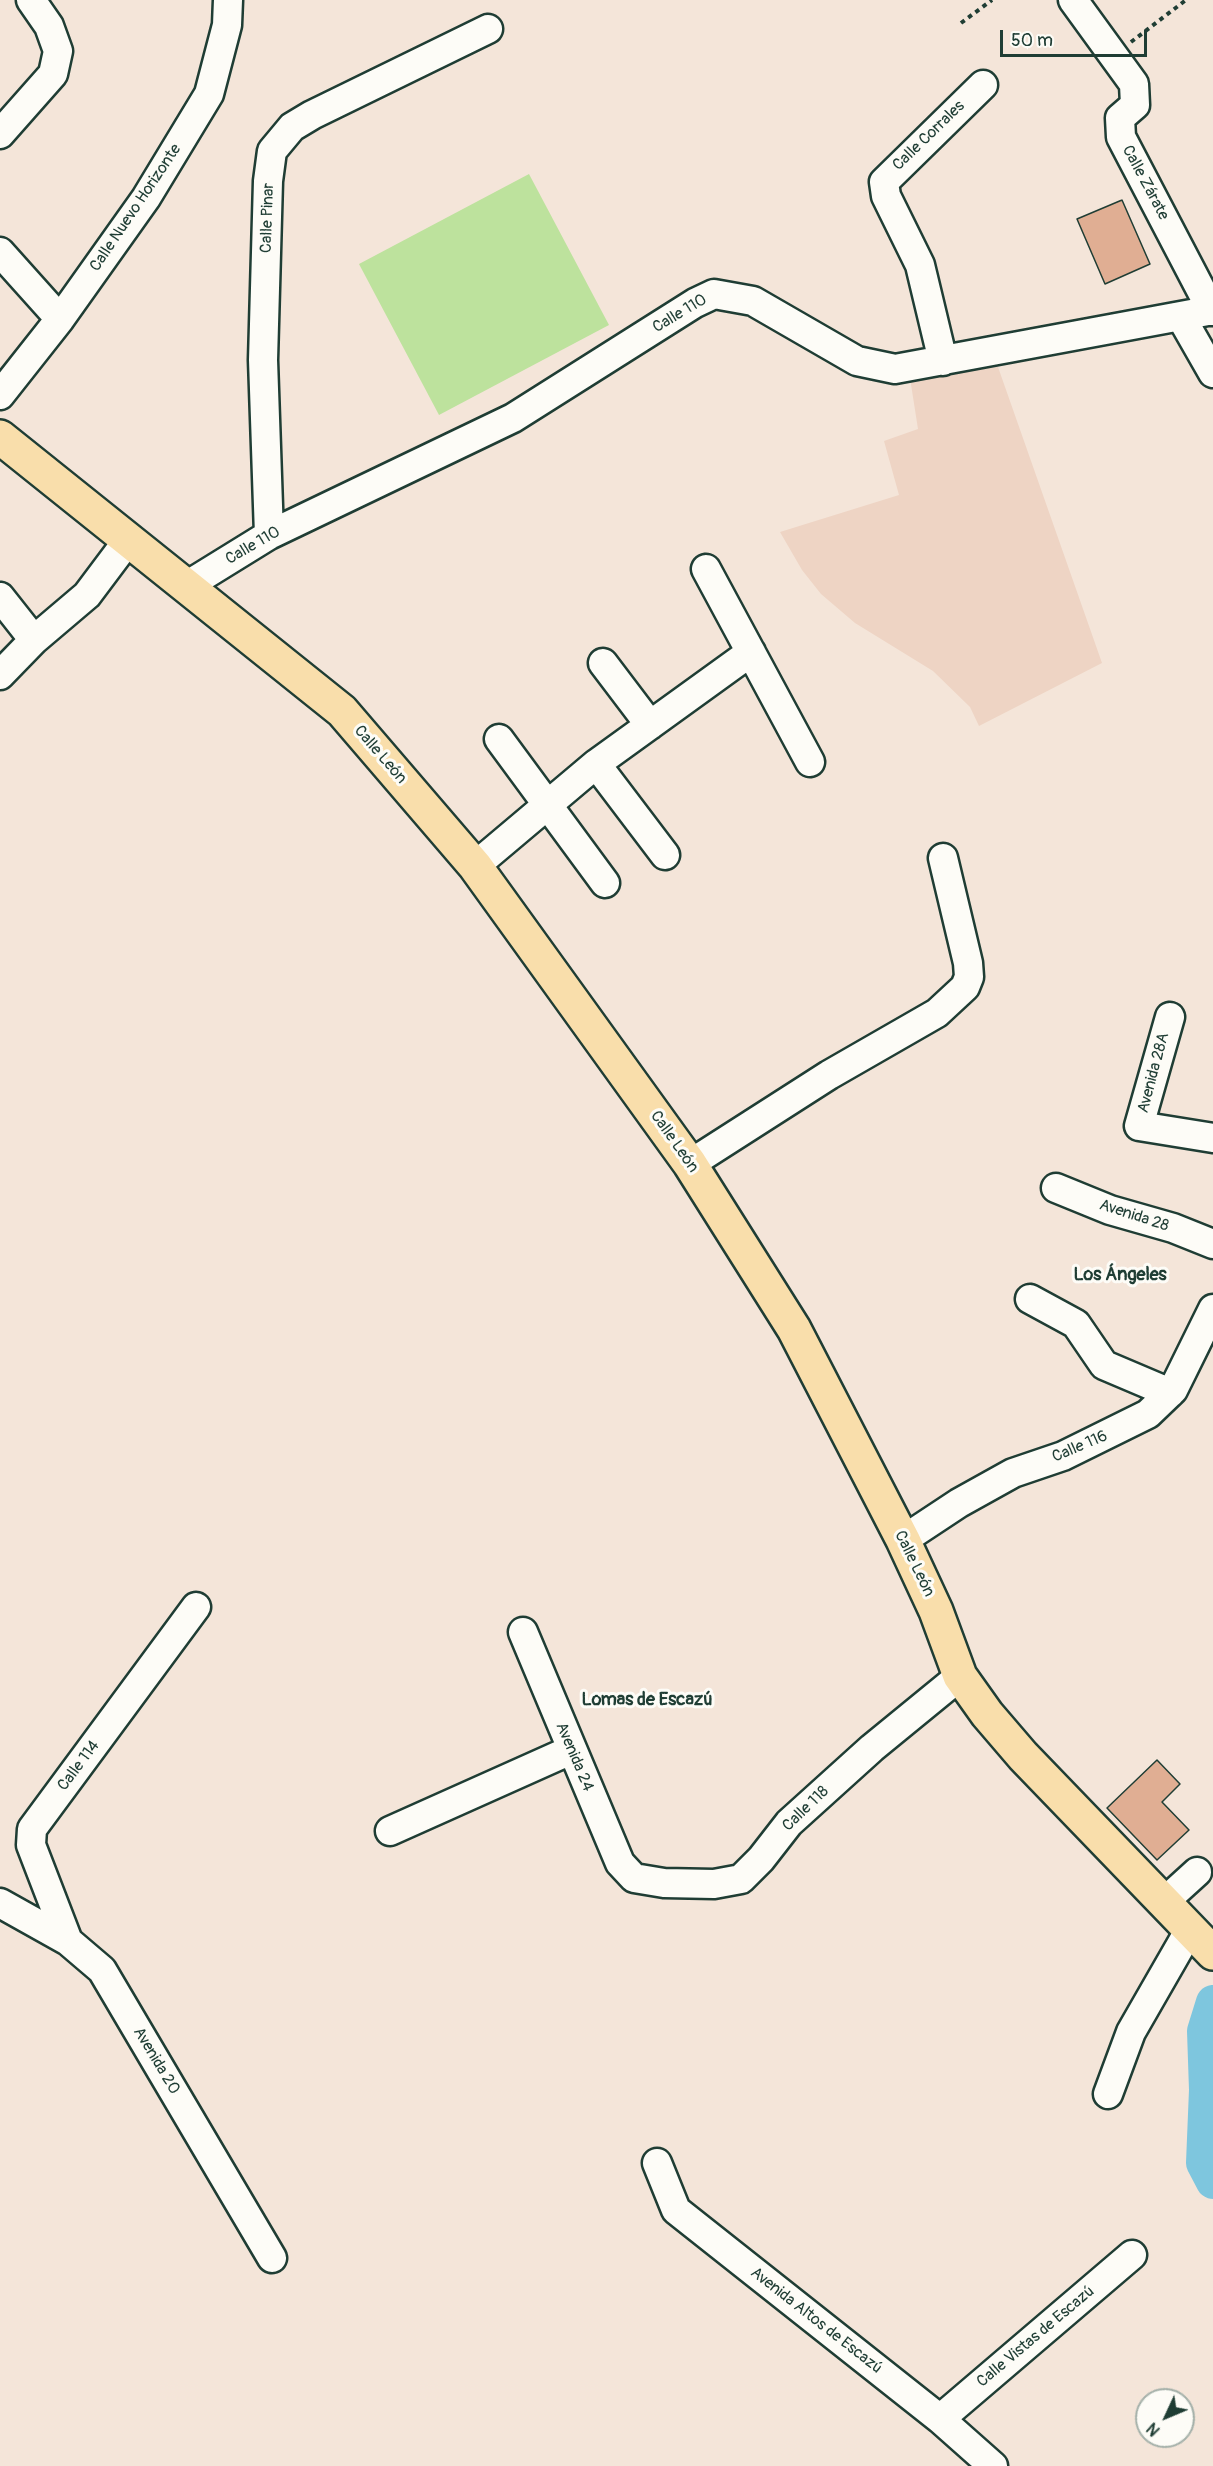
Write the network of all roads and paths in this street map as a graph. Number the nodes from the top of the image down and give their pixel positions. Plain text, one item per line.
1 (31, 0) edge
2 (228, 0) edge
3 (992, 0) edge
4 (1073, 0) edge
5 (1186, 0) edge
6 (960, 23) dead end
7 (488, 29) dead end
8 (1114, 56) junction
9 (983, 85) dead end
10 (0, 134) edge
11 (0, 252) edge
12 (1213, 310) edge
13 (1181, 317) junction
14 (60, 319) junction
15 (943, 361) junction
16 (1213, 374) edge
17 (0, 395) edge
18 (0, 437) edge
19 (269, 535) junction
20 (129, 539) junction
21 (706, 569) dead end
22 (188, 585) junction
23 (0, 597) edge
24 (19, 648) edge
25 (751, 652) junction
26 (603, 663) dead end
27 (0, 675) edge
28 (650, 725) junction
29 (500, 739) dead end
30 (810, 762) dead end
31 (596, 764) junction
32 (548, 806) junction
33 (665, 855) dead end
34 (943, 858) dead end
35 (475, 866) junction
36 (605, 883) dead end
37 (1170, 1017) dead end
38 (1213, 1138) edge
39 (690, 1164) junction
40 (1056, 1188) dead end
41 (1213, 1244) edge
42 (1030, 1299) dead end
43 (1213, 1309) edge
44 (1170, 1393) junction
45 (903, 1540) junction
46 (196, 1607) dead end
47 (523, 1632) dead end
48 (960, 1676) junction
49 (571, 1750) junction
50 (390, 1832) dead end
51 (1197, 1872) dead end
52 (634, 1878) joint
53 (1164, 1902) junction
54 (0, 1903) edge
55 (1189, 1931) junction
56 (68, 1941) junction
57 (1213, 1953) edge
58 (1108, 2094) dead end
59 (657, 2163) dead end
60 (1132, 2255) dead end
61 (272, 2258) dead end
62 (940, 2418) junction
63 (993, 2466) edge

1 - 10 street
2 - 14 street, Calle Nuevo Horizonte
3 - 6 path
4 - 8 street, Calle Zárate
5 - 8 path
7 - 19 street, Calle Pinar
8 - 12 street, Calle Zárate
9 - 15 street, Calle Corrales
11 - 14 street
12 - 13 street, Calle 110
13 - 15 street, Calle 110
13 - 16 street
14 - 17 street, Calle Nuevo Horizonte
15 - 19 street, Calle 110
18 - 20 main road, Calle León
19 - 22 street, Calle 110
20 - 22 main road, Calle León
20 - 24 street
21 - 25 street
22 - 35 main road, Calle León
23 - 24 street
24 - 27 street
25 - 28 street
25 - 30 street
26 - 28 street
28 - 31 street
29 - 32 street
31 - 32 street
31 - 33 street
32 - 35 street
32 - 36 street
34 - 39 street
35 - 39 main road, Calle León
37 - 38 street, Avenida 28A
39 - 45 main road, Calle León
40 - 41 street, Avenida 28
42 - 44 street
43 - 44 street, Calle 116
44 - 45 street, Calle 116
45 - 48 main road, Calle León
46 - 56 street, Calle 114
47 - 49 street, Avenida 24
48 - 52 street, Calle 118
48 - 53 main road, Calle León
49 - 50 street
49 - 52 street, Avenida 24
51 - 53 street
53 - 55 main road, Calle León
54 - 56 street, Avenida 20
55 - 57 main road, Calle León
55 - 58 street
56 - 61 street, Avenida 20
59 - 62 street, Avenida Altos de Escazú
60 - 62 street, Calle Vistas de Escazú
62 - 63 street, Avenida Altos de Escazú

